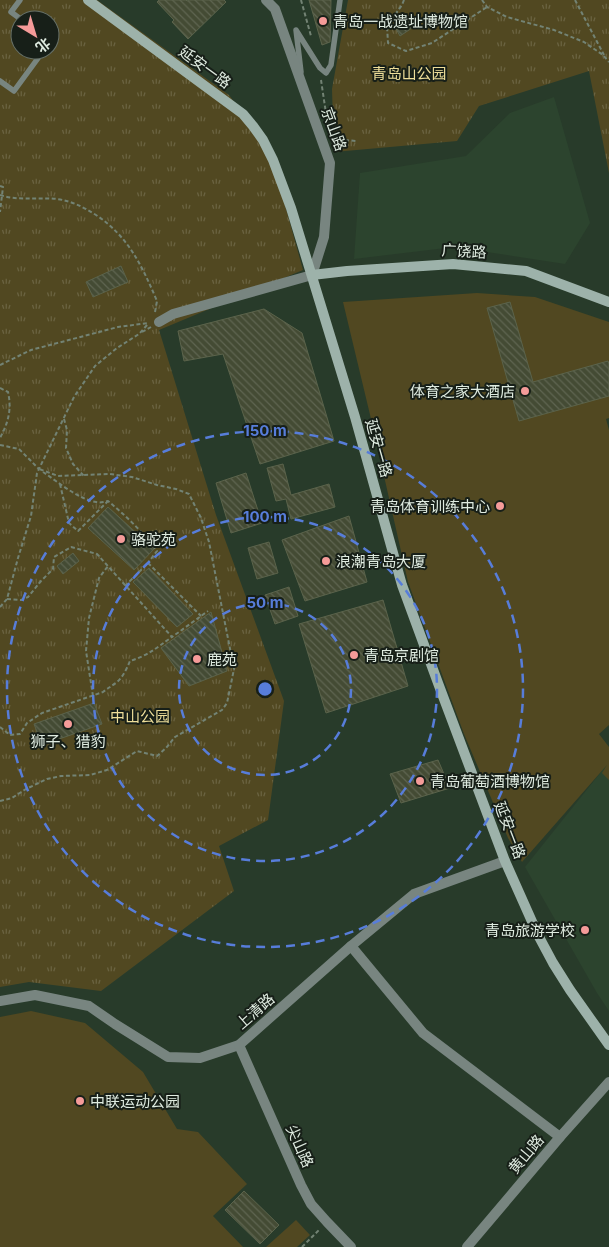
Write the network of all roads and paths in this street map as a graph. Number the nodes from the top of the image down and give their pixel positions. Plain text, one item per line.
1 (88, 0) edge
2 (266, 0) edge
3 (340, 0) edge
4 (404, 0) edge
5 (482, 0) edge
6 (574, 0) edge
7 (487, 7) junction
8 (337, 19) junction
9 (388, 26) junction
10 (37, 60) edge
11 (607, 60) junction
12 (609, 62) edge
13 (0, 81) edge
14 (304, 91) junction
15 (0, 186) edge
16 (1, 196) edge
17 (0, 212) edge
18 (312, 275) junction
19 (158, 301) dead end
20 (609, 302) edge
21 (159, 322) joint
22 (139, 334) dead end
23 (0, 365) edge
24 (0, 388) edge
25 (64, 418) junction
26 (0, 438) edge
27 (0, 445) edge
28 (39, 469) junction
29 (84, 476) junction
30 (60, 484) junction
31 (108, 501) junction
32 (148, 563) junction
33 (108, 566) junction
34 (125, 586) junction
35 (7, 600) junction
36 (0, 607) edge
37 (208, 611) dead end
38 (201, 616) junction
39 (172, 637) junction
40 (93, 696) junction
41 (0, 726) edge
42 (0, 801) edge
43 (505, 861) junction
44 (351, 946) junction
45 (0, 1001) edge
46 (239, 1045) junction
47 (609, 1045) edge
48 (609, 1082) edge
49 (560, 1137) junction
50 (327, 1222) junction
51 (302, 1247) edge
52 (351, 1247) edge
53 (467, 1247) edge

1 - 18 main road, 延安一路
2 - 14 street, 京山路
3 - 8 lane
4 - 9 path
5 - 7 path
6 - 11 path
7 - 9 path
7 - 11 path
8 - 9 path
8 - 14 lane
10 - 13 lane
11 - 12 path
14 - 18 street, 京山路
15 - 16 path
16 - 17 path
16 - 19 path, bridge
18 - 20 main road, 广饶路
18 - 21 street
18 - 43 main road, 延安一路
21 - 23 path
22 - 25 path
24 - 26 path
25 - 28 path
25 - 29 path
27 - 28 path
28 - 29 path
28 - 30 path
28 - 35 path
29 - 42 path
30 - 31 path
30 - 31 path
31 - 32 path
32 - 34 path
32 - 38 path
33 - 34 path
33 - 35 path
33 - 40 path
34 - 39 path
35 - 36 path
37 - 38 path
38 - 39 path
39 - 40 path
40 - 41 path
43 - 44 street, 上清路
43 - 47 main road, 延安一路
44 - 46 street, 上清路
44 - 49 street
45 - 46 street, 上清路
46 - 50 street, 尖山路
48 - 49 street, 黄山路
49 - 53 street, 黄山路
50 - 51 path
50 - 52 street, 尖山路

